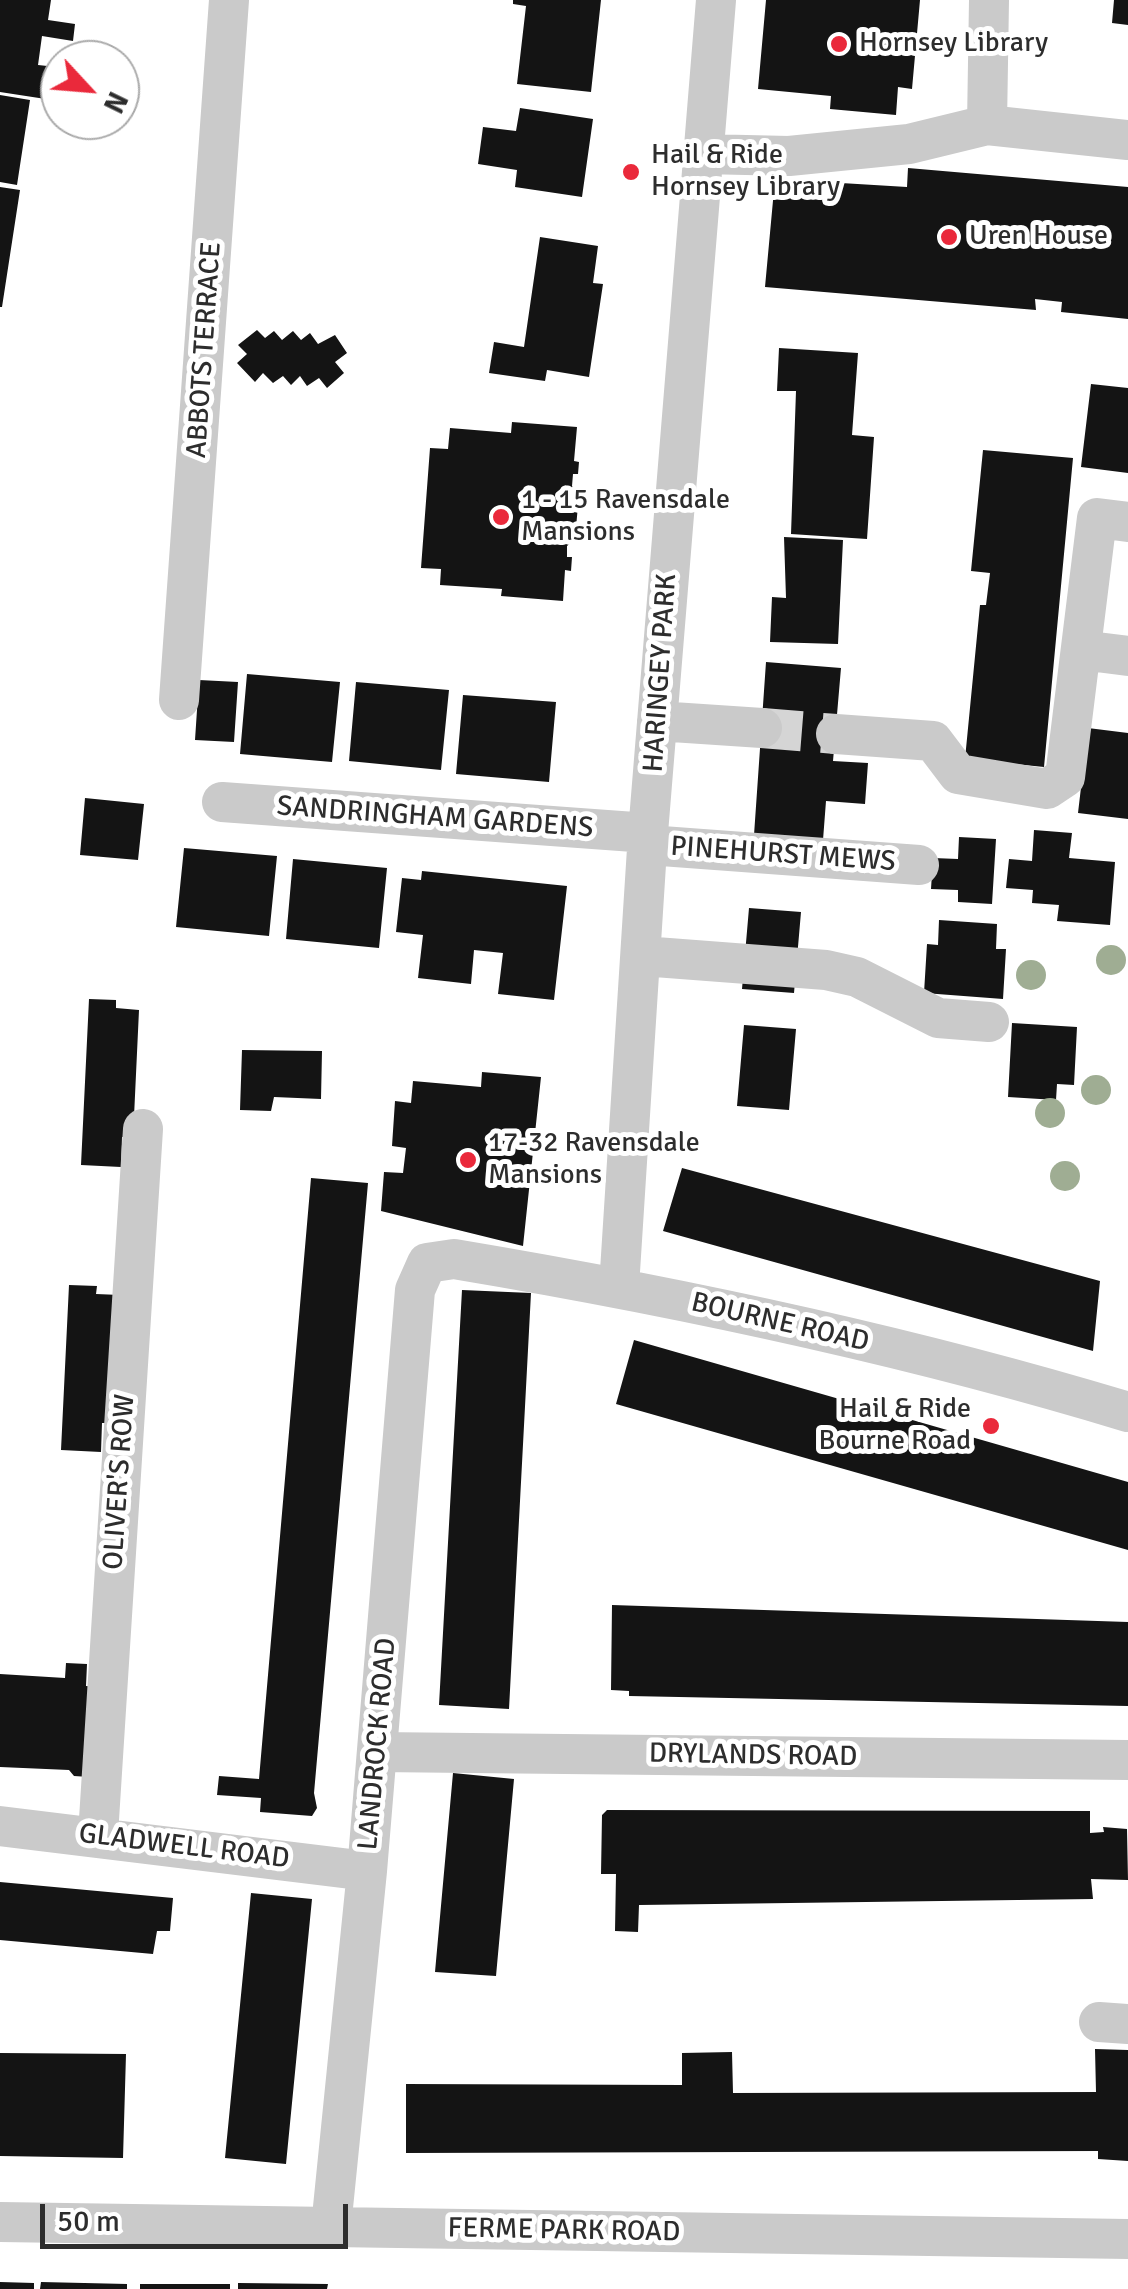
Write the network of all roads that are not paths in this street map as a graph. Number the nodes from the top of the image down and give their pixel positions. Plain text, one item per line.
1 (229, 0) edge
2 (716, 0) edge
3 (989, 0) edge
4 (987, 125) junction
5 (1128, 140) edge
6 (703, 154) junction
7 (1128, 522) edge
8 (1082, 650) junction
9 (1128, 656) edge
10 (179, 700) dead end
11 (657, 722) junction
12 (762, 728) tunnel mouth
13 (836, 734) tunnel mouth
14 (222, 802) dead end
15 (648, 839) junction
16 (919, 866) dead end
17 (642, 956) junction
18 (989, 1022) dead end
19 (143, 1129) dead end
20 (427, 1263) joint
21 (620, 1287) junction
22 (1128, 1412) edge
23 (378, 1752) junction
24 (1128, 1760) edge
25 (0, 1826) edge
26 (98, 1836) junction
27 (368, 1871) junction
28 (0, 2222) edge
29 (331, 2227) junction
30 (1128, 2239) edge

1 - 10 street, ABBOTS TERRACE
2 - 6 street, HARINGEY PARK
3 - 4 street
4 - 5 street
4 - 6 street
6 - 11 street, HARINGEY PARK
7 - 8 street
8 - 9 street
8 - 13 street
11 - 12 street
11 - 15 street, HARINGEY PARK
14 - 15 street, SANDRINGHAM GARDENS
15 - 16 street, PINEHURST MEWS
15 - 17 street, HARINGEY PARK
17 - 18 street
17 - 21 street, HARINGEY PARK
19 - 26 street, OLIVER'S ROW
20 - 21 street, BOURNE ROAD
20 - 23 street, LANDROCK ROAD
21 - 22 street, BOURNE ROAD
23 - 24 street, DRYLANDS ROAD
23 - 27 street, LANDROCK ROAD
25 - 26 street, GLADWELL ROAD
26 - 27 street, GLADWELL ROAD
27 - 29 street, LANDROCK ROAD
28 - 29 street, FERME PARK ROAD
29 - 30 street, FERME PARK ROAD

